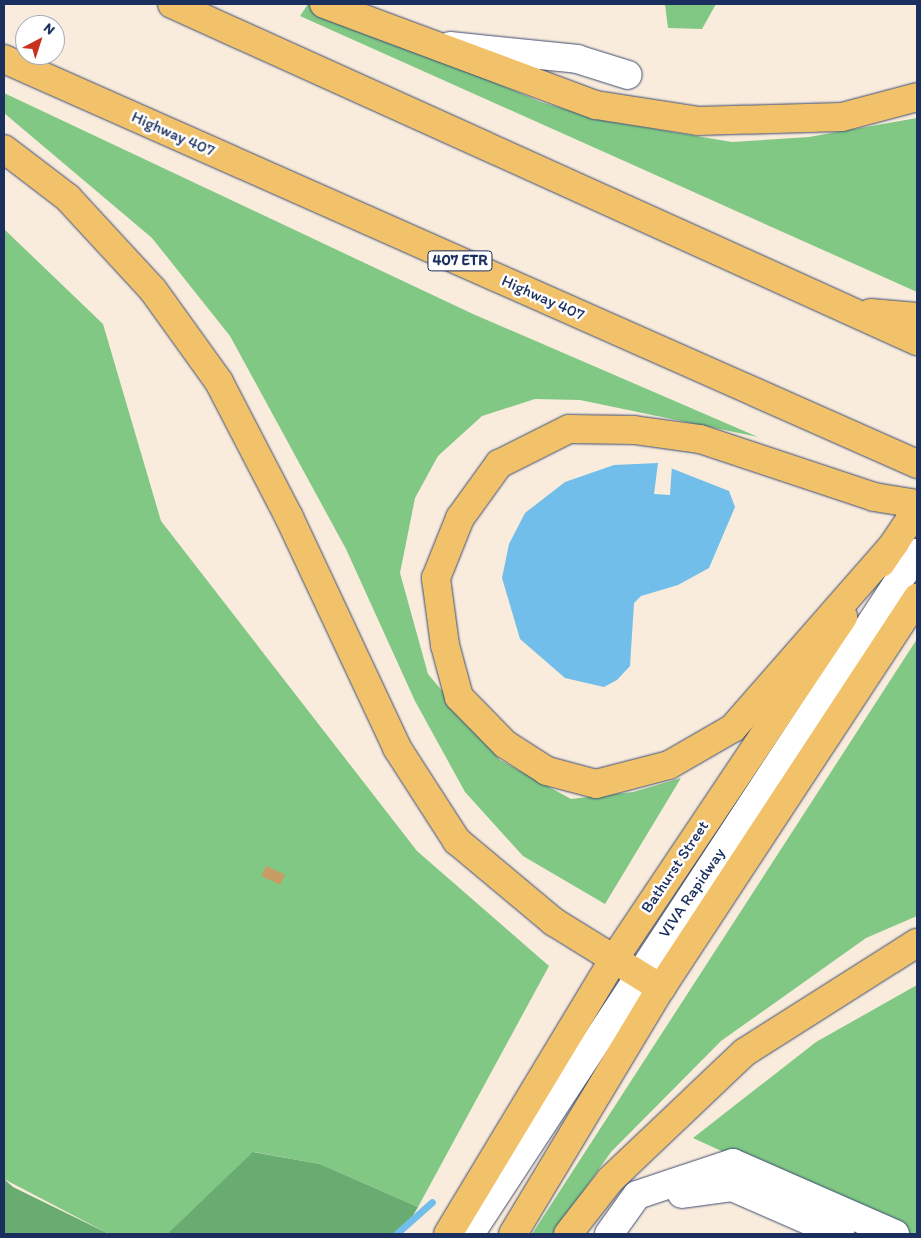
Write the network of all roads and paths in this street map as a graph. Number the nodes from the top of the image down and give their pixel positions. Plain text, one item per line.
1 (172, 4) edge
2 (324, 4) edge
3 (432, 44) junction
4 (4, 59) edge
5 (628, 75) dead end
6 (917, 97) edge
7 (4, 149) edge
8 (850, 311) junction
9 (917, 317) edge
10 (917, 342) edge
11 (917, 464) edge
12 (917, 504) edge
13 (917, 509) edge
14 (906, 548) edge
15 (917, 598) edge
16 (917, 943) edge
17 (614, 959) junction
18 (639, 973) junction
19 (661, 988) junction
20 (448, 1234) edge
21 (470, 1234) edge
22 (514, 1234) edge
23 (568, 1234) edge
24 (609, 1234) edge
25 (619, 1234) edge
26 (840, 1234) edge
27 (895, 1234) edge

1 - 8 main road
2 - 3 main road
3 - 5 lane
3 - 6 main road
4 - 11 main road, Highway 407 / 407 ETR
7 - 17 main road
8 - 9 main road
8 - 10 main road
12 - 14 main road
13 - 14 main road, Bathurst Street
14 - 17 main road, Bathurst Street
14 - 18 lane, VIVA Rapidway
15 - 19 main road
16 - 23 main road
17 - 18 main road
17 - 20 main road, Bathurst Street
18 - 19 main road
18 - 21 lane, VIVA Rapidway
19 - 22 main road
24 - 27 lane
25 - 26 lane

